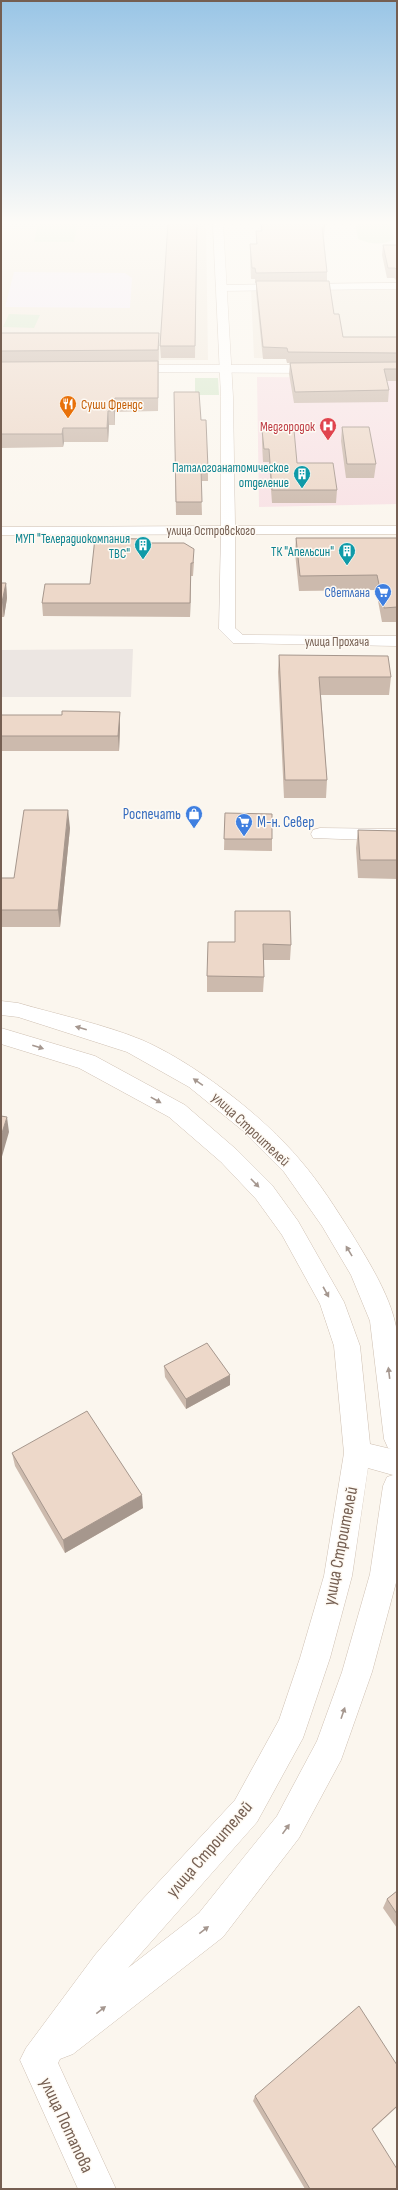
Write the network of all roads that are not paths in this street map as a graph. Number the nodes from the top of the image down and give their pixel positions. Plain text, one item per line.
1 (222, 325) edge
2 (113, 369) edge
3 (225, 369) junction
4 (329, 369) edge
5 (228, 530) junction
6 (397, 530) edge
7 (1, 531) edge
8 (397, 642) edge
9 (320, 834) dead end
10 (397, 835) edge
11 (1, 1008) edge
12 (1, 1036) edge
13 (397, 1439) edge
14 (357, 1453) junction
15 (397, 1463) edge
16 (397, 1486) edge
17 (38, 2060) junction
18 (97, 2189) edge

1 - 3 street, улица Прохача
2 - 3 street
3 - 4 street
3 - 5 street, улица Прохача
5 - 6 street, улица Островского
5 - 7 street, улица Островского
5 - 8 street, улица Прохача
9 - 10 street
13 -> 11 street, улица Строителей
12 -> 14 street, улица Строителей
14 - 15 street
14 - 17 street, улица Строителей
17 -> 16 street
17 - 18 street, улица Потапова

